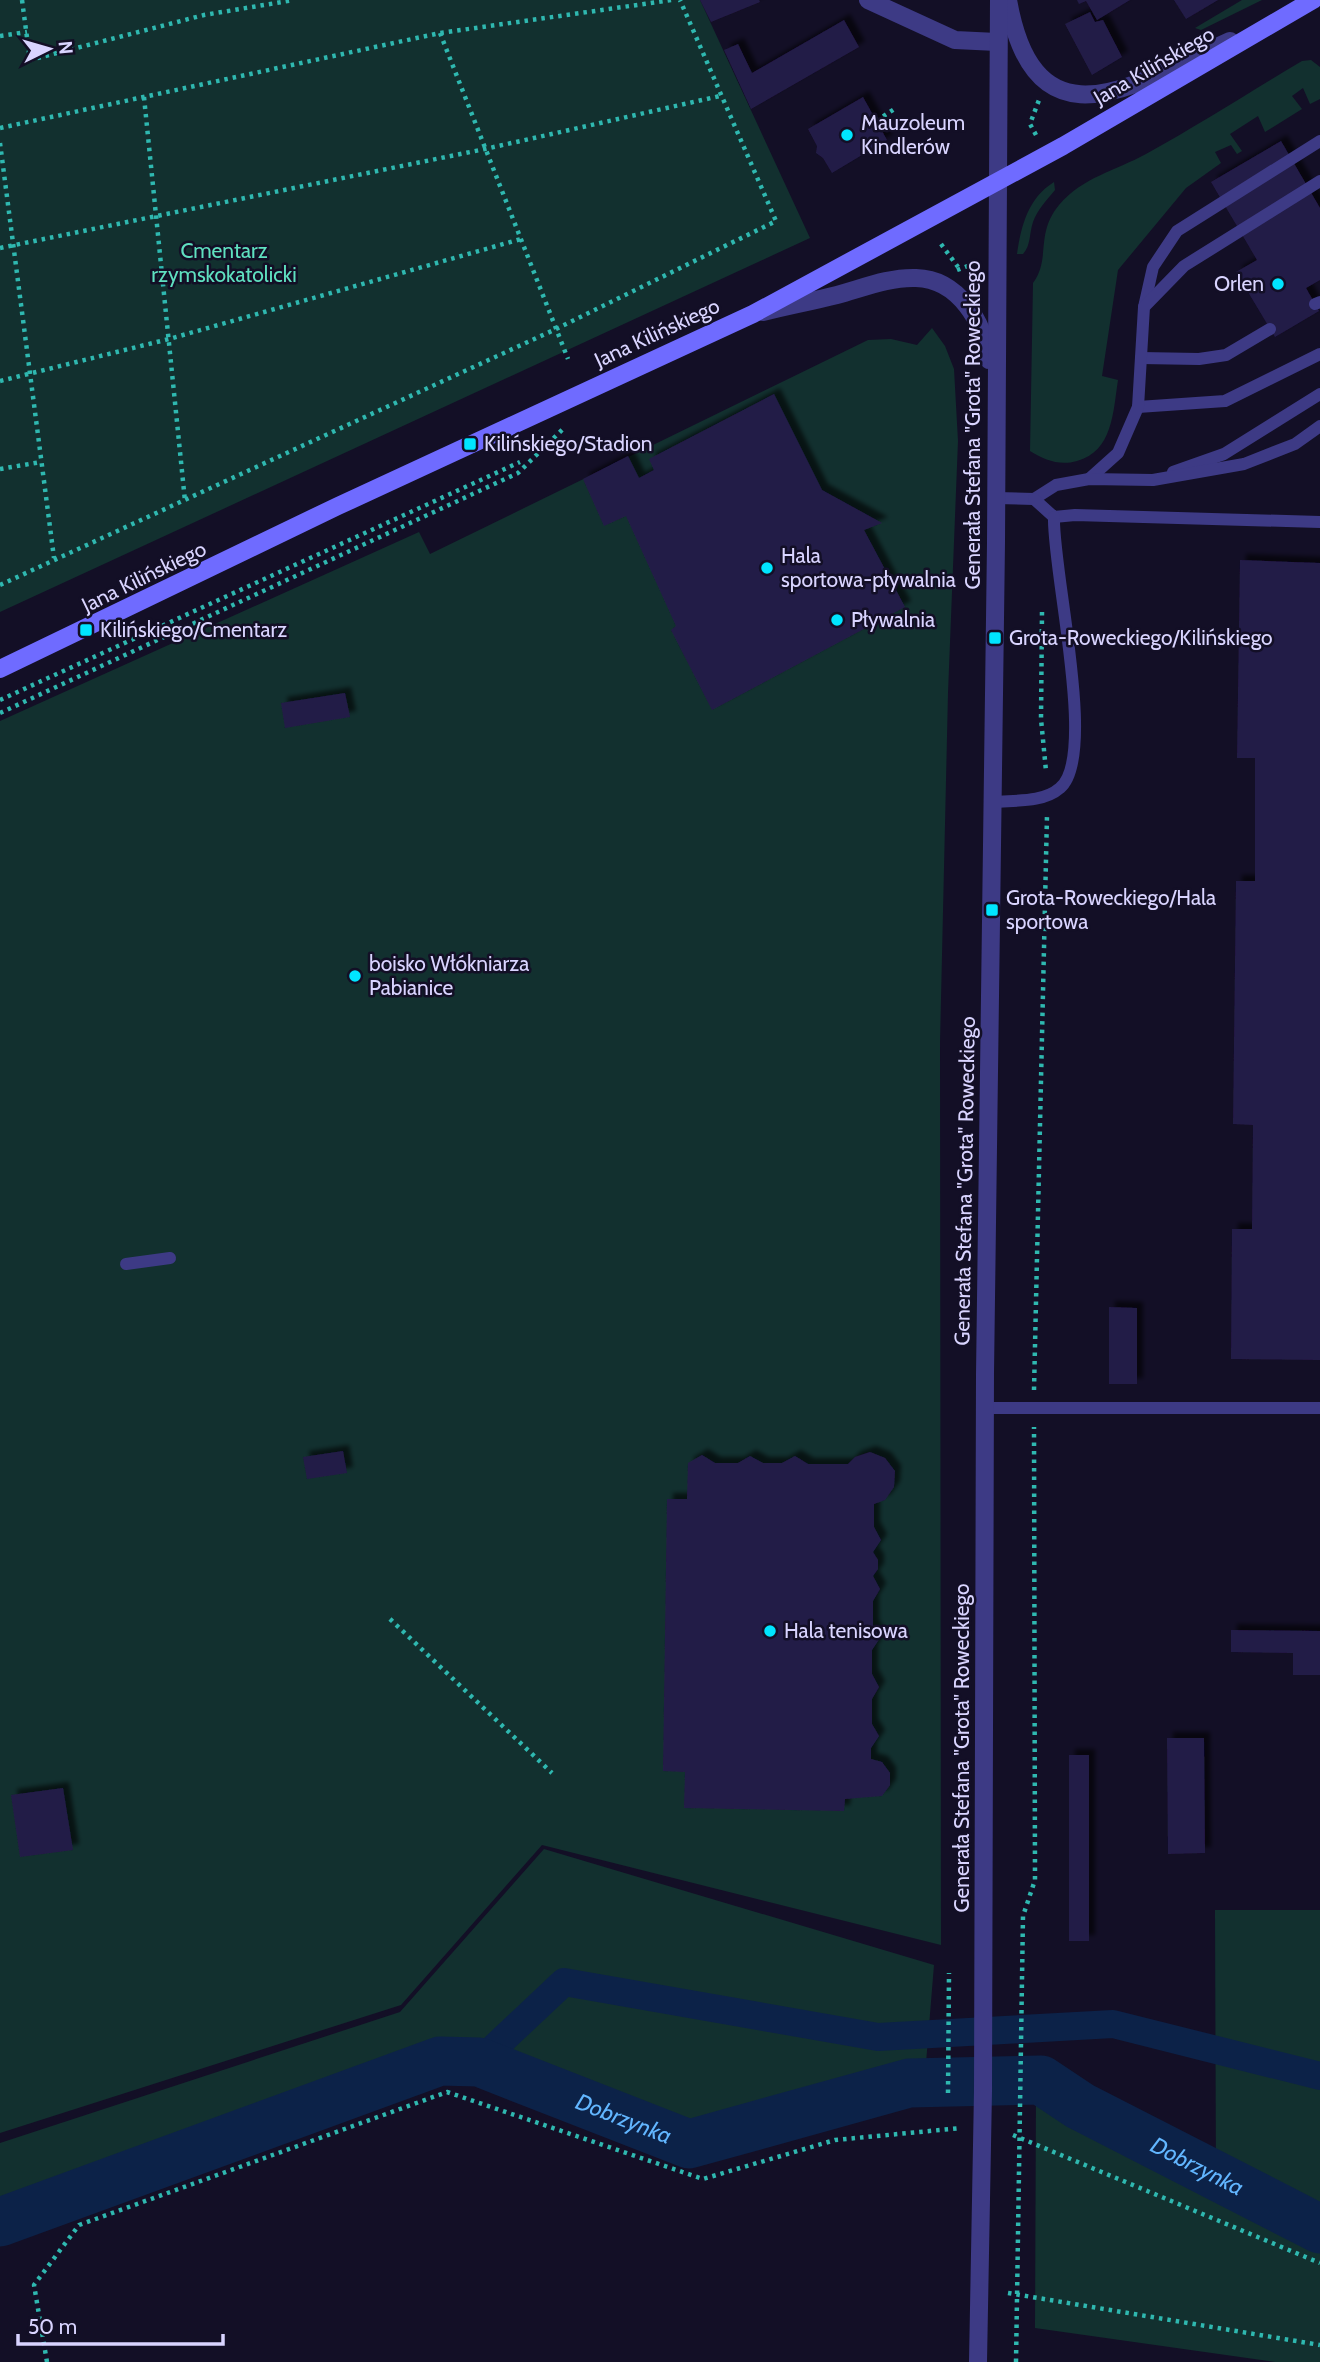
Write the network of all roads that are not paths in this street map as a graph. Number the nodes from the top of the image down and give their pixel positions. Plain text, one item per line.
1 (868, 0) edge
2 (999, 0) edge
3 (1008, 0) edge
4 (1314, 0) edge
5 (1320, 5) edge
6 (1284, 17) junction
7 (997, 42) junction
8 (1320, 141) edge
9 (1320, 181) edge
10 (995, 182) junction
11 (1144, 307) junction
12 (753, 314) junction
13 (1270, 329) dead end
14 (1320, 354) edge
15 (1141, 358) junction
16 (1320, 394) edge
17 (1138, 407) junction
18 (997, 409) junction
19 (1320, 426) edge
20 (1089, 479) junction
21 (1153, 480) junction
22 (996, 498) junction
23 (1034, 499) junction
24 (1054, 517) junction
25 (1320, 522) edge
26 (0, 669) edge
27 (993, 802) junction
28 (170, 1258) dead end
29 (126, 1264) dead end
30 (986, 1408) junction
31 (1320, 1408) edge
32 (978, 2362) edge

1 - 7 street
2 - 7 street, Generała Stefana "Grota" Roweckiego
3 - 6 street
4 - 5 lane
4 - 6 main road, Jana Kilińskiego
6 - 10 main road, Jana Kilińskiego
7 - 10 street, Generała Stefana "Grota" Roweckiego
8 - 11 lane
9 - 11 lane
10 - 12 main road, Jana Kilińskiego
10 - 18 street, Generała Stefana "Grota" Roweckiego
11 - 15 lane
12 - 18 street
12 - 26 main road, Jana Kilińskiego
13 - 15 lane
14 - 17 lane
15 - 17 lane
16 - 21 lane
17 - 20 lane
18 - 22 street, Generała Stefana "Grota" Roweckiego
19 - 21 lane
20 - 21 lane
20 - 23 lane
22 - 23 lane
22 - 27 street, Generała Stefana "Grota" Roweckiego
23 - 24 lane
24 - 25 lane
24 - 27 lane
27 - 30 street, Generała Stefana "Grota" Roweckiego
28 - 29 lane
30 - 31 lane
30 - 32 street, Generała Stefana "Grota" Roweckiego

